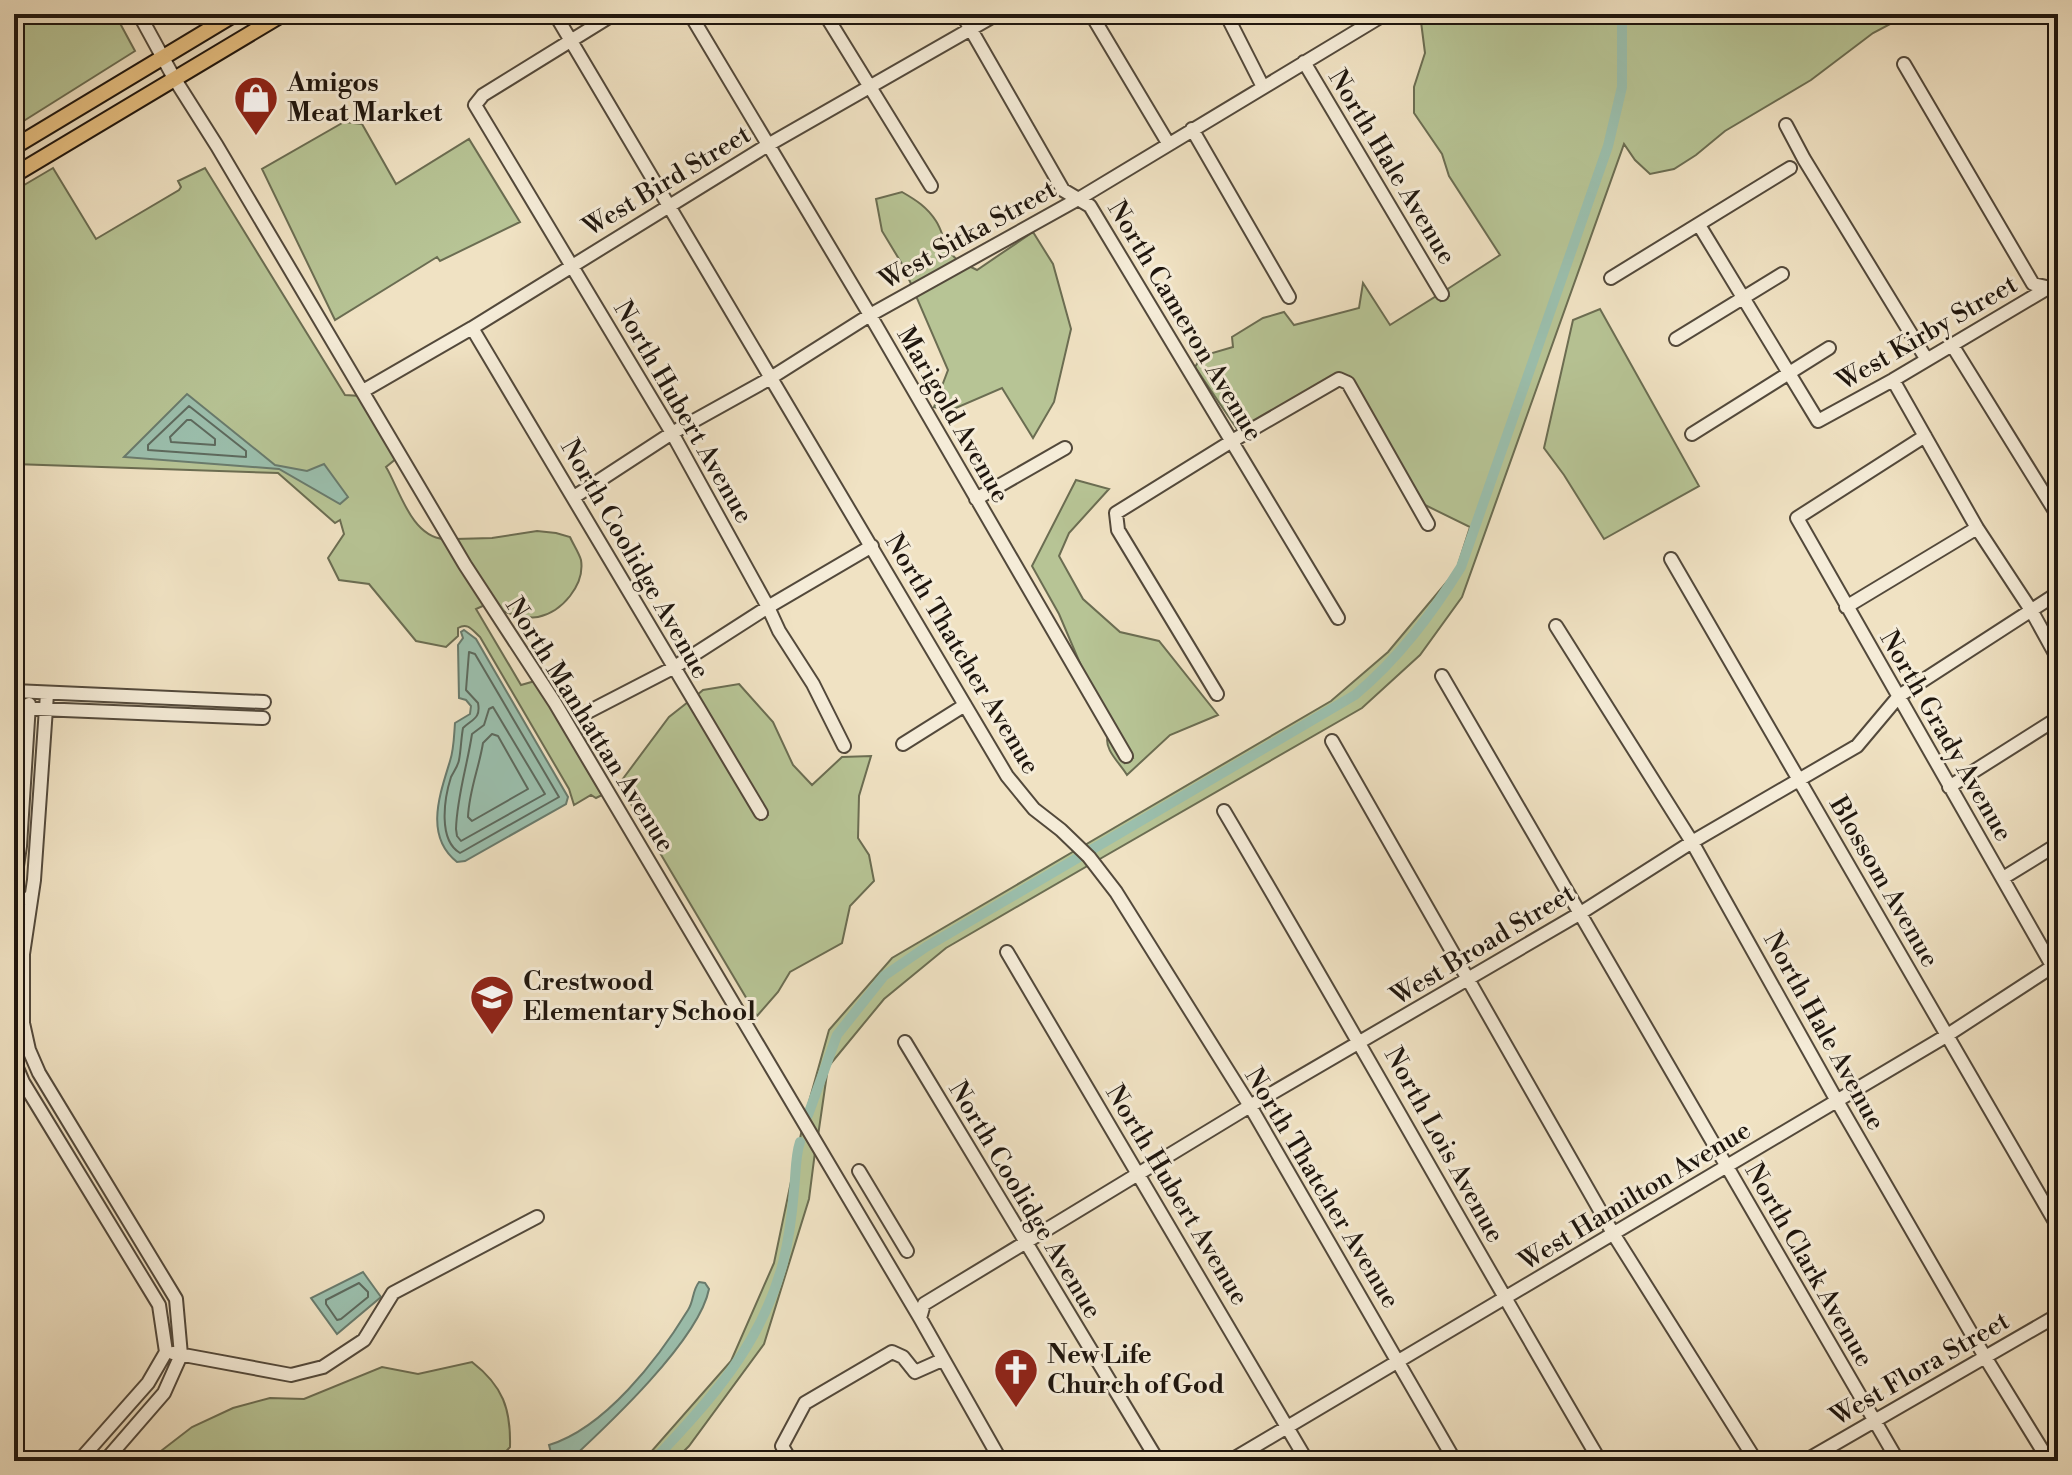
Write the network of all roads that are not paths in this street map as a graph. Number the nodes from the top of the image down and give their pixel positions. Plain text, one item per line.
1 (139, 14) edge
2 (235, 14) edge
3 (283, 14) edge
4 (555, 14) edge
5 (614, 14) edge
6 (690, 14) edge
7 (825, 14) edge
8 (962, 14) edge
9 (997, 14) edge
10 (1091, 14) edge
11 (1226, 14) edge
12 (1385, 14) edge
13 (971, 29) junction
14 (571, 40) junction
15 (163, 58) junction
16 (1304, 62) junction
17 (1904, 64) dead end
18 (174, 78) junction
19 (870, 87) junction
20 (1263, 87) junction
21 (1786, 125) dead end
22 (1192, 129) junction
23 (1168, 143) junction
24 (768, 145) junction
25 (14, 147) edge
26 (1790, 168) dead end
27 (14, 175) edge
28 (931, 186) dead end
29 (1080, 198) junction
30 (670, 205) junction
31 (1699, 225) junction
32 (572, 264) junction
33 (1782, 274) dead end
34 (1611, 278) dead end
35 (2055, 286) edge
36 (1442, 294) dead end
37 (1289, 297) dead end
38 (1744, 300) junction
39 (870, 315) junction
40 (472, 328) junction
41 (1676, 339) dead end
42 (1952, 345) junction
43 (1829, 348) dead end
44 (1927, 360) junction
45 (1788, 373) junction
46 (769, 379) junction
47 (1893, 380) junction
48 (363, 391) junction
49 (672, 433) junction
50 (1692, 434) dead end
51 (1925, 436) junction
52 (1232, 441) junction
53 (1065, 448) dead end
54 (574, 497) junction
55 (976, 499) junction
56 (2058, 516) edge
57 (1428, 524) dead end
58 (1977, 528) junction
59 (872, 546) junction
60 (1671, 559) dead end
61 (2058, 593) edge
62 (768, 607) junction
63 (1846, 607) junction
64 (2031, 610) junction
65 (1338, 618) dead end
66 (1556, 626) dead end
67 (2058, 659) edge
68 (673, 668) junction
69 (1442, 676) dead end
70 (14, 691) edge
71 (29, 692) junction
72 (47, 694) junction
73 (1217, 694) dead end
74 (1899, 696) junction
75 (264, 702) dead end
76 (965, 705) junction
77 (14, 708) edge
78 (29, 708) junction
79 (48, 709) junction
80 (584, 714) dead end
81 (263, 718) dead end
82 (2058, 718) edge
83 (1332, 741) dead end
84 (903, 744) dead end
85 (844, 746) dead end
86 (1126, 756) dead end
87 (1801, 779) junction
88 (1949, 787) junction
89 (1224, 811) dead end
90 (761, 813) dead end
91 (1692, 842) junction
92 (2058, 844) edge
93 (2003, 878) junction
94 (14, 886) edge
95 (14, 898) edge
96 (31, 899) junction
97 (1579, 914) junction
98 (1007, 952) dead end
99 (2056, 969) edge
100 (1469, 979) junction
101 (1946, 1036) junction
102 (905, 1042) dead end
103 (1361, 1042) junction
104 (14, 1061) edge
105 (39, 1073) junction
106 (23, 1082) junction
107 (1837, 1101) junction
108 (1250, 1106) junction
109 (1727, 1167) junction
110 (859, 1171) dead end
111 (1140, 1174) junction
112 (883, 1211) junction
113 (537, 1217) dead end
114 (863, 1223) junction
115 (2058, 1227) edge
116 (1614, 1235) junction
117 (1025, 1244) junction
118 (907, 1251) dead end
119 (1505, 1299) junction
120 (2058, 1315) edge
121 (920, 1318) junction
122 (166, 1352) junction
123 (181, 1355) junction
124 (1985, 1357) junction
125 (942, 1360) junction
126 (1399, 1362) junction
127 (1874, 1421) junction
128 (1288, 1426) junction
129 (79, 1461) edge
130 (105, 1461) edge
131 (791, 1461) edge
132 (1001, 1461) edge
133 (1158, 1461) edge
134 (1230, 1461) edge
135 (1307, 1461) edge
136 (1455, 1461) edge
137 (1600, 1461) edge
138 (1756, 1461) edge
139 (1805, 1461) edge
140 (1898, 1461) edge
141 (2049, 1461) edge

1 - 15 street, North Manhattan Avenue
2 - 15 main road
3 - 18 main road
4 - 14 street, North Thatcher Avenue
5 - 14 street
6 - 24 street, Marigold Avenue
7 - 19 street
8 - 13 street, North Cameron Avenue
9 - 13 street, West Bird Street
10 - 23 street
11 - 20 street
12 - 16 street, West Sitka Street
13 - 19 street, West Bird Street
13 - 29 street, North Cameron Avenue
14 - 30 street, North Thatcher Avenue
14 - 32 street, North Hubert Avenue
15 - 18 street, North Manhattan Avenue
15 - 25 main road
16 - 20 street, West Sitka Street
16 - 36 street, North Hale Avenue
17 - 35 street
18 - 27 main road
18 - 48 street, North Manhattan Avenue
19 - 24 street, West Bird Street
19 - 28 street
20 - 22 street, West Sitka Street
21 - 44 street
22 - 23 street, West Sitka Street
22 - 37 street
23 - 29 street, West Sitka Street
24 - 30 street, West Bird Street
24 - 39 street, Marigold Avenue
26 - 31 street
29 - 39 street, West Sitka Street
29 - 52 street, North Cameron Avenue
30 - 32 street, West Bird Street
30 - 46 street, North Thatcher Avenue
31 - 34 street
31 - 38 street
32 - 40 street, West Bird Street
32 - 49 street, North Hubert Avenue
33 - 38 street
35 - 42 street, West Kirby Street
38 - 41 street
38 - 45 street
39 - 46 street, West Sitka Street
39 - 55 street, Marigold Avenue
40 - 48 street, West Bird Street
40 - 54 street, North Coolidge Avenue
42 - 44 street, West Kirby Street
42 - 56 street
43 - 45 street
44 - 47 street, West Kirby Street
45 - 47 street, West Kirby Street
45 - 50 street
46 - 49 street, West Sitka Street
46 - 59 street, North Thatcher Avenue
47 - 51 street
48 - 114 street, North Manhattan Avenue
49 - 54 street, West Sitka Street
49 - 62 street, North Hubert Avenue
51 - 58 street
51 - 63 street, North Grady Avenue
52 - 57 street
52 - 65 street, North Cameron Avenue
52 - 73 street
53 - 55 street
54 - 68 street, North Coolidge Avenue
55 - 86 street, Marigold Avenue
58 - 63 street
58 - 64 street
59 - 62 street
59 - 76 street, North Thatcher Avenue
60 - 87 street, Blossom Avenue
61 - 64 street, West Broad Street
62 - 68 street
62 - 85 street, North Hubert Avenue
63 - 74 street, North Grady Avenue
64 - 67 street
64 - 74 street, West Broad Street
66 - 91 street, North Hale Avenue
68 - 80 street
68 - 90 street, North Coolidge Avenue
69 - 97 street, North Clark Avenue
70 - 71 street
71 - 72 street
71 - 78 street
72 - 75 street
72 - 79 street
74 - 87 street, West Broad Street
74 - 88 street, North Grady Avenue
76 - 84 street
76 - 108 street, North Thatcher Avenue
77 - 78 street
78 - 79 street
78 - 94 street
79 - 81 street
79 - 96 street
82 - 88 street
83 - 100 street
87 - 91 street, West Broad Street
87 - 101 street, Blossom Avenue
88 - 93 street, North Grady Avenue
89 - 103 street, North Lois Avenue
91 - 97 street, West Broad Street
91 - 107 street, North Hale Avenue
92 - 93 street
93 - 99 street, North Grady Avenue
95 - 96 street
96 - 105 street
97 - 100 street, West Broad Street
97 - 109 street, North Clark Avenue
98 - 111 street, North Hubert Avenue
99 - 101 street, West Hamilton Avenue
100 - 103 street, West Broad Street
100 - 116 street
101 - 107 street, West Hamilton Avenue
101 - 115 street, Blossom Avenue
102 - 117 street, North Coolidge Avenue
103 - 108 street, West Broad Street
103 - 119 street, North Lois Avenue
104 - 106 street
105 - 106 street
105 - 123 street
106 - 122 street
107 - 109 street, West Hamilton Avenue
107 - 124 street, North Hale Avenue
108 - 111 street, West Broad Street
108 - 126 street, North Thatcher Avenue
109 - 116 street, West Hamilton Avenue
109 - 127 street, North Clark Avenue
110 - 112 street
111 - 117 street, West Broad Street
111 - 128 street, North Hubert Avenue
112 - 114 street
112 - 118 street
113 - 123 street
114 - 121 street, North Manhattan Avenue
116 - 119 street, West Hamilton Avenue
116 - 138 street
117 - 121 street, West Broad Street
117 - 133 street, North Coolidge Avenue
119 - 126 street, West Hamilton Avenue
119 - 137 street, North Lois Avenue
120 - 124 street, West Flora Street
121 - 125 street, North Manhattan Avenue
122 - 123 street
122 - 129 street
123 - 130 street
124 - 127 street, West Flora Street
124 - 141 street, North Hale Avenue
125 - 131 street
125 - 132 street, North Manhattan Avenue
126 - 128 street, West Hamilton Avenue
126 - 136 street, North Thatcher Avenue
127 - 139 street, West Flora Street
127 - 140 street, North Clark Avenue
128 - 134 street, West Hamilton Avenue
128 - 135 street, North Hubert Avenue

